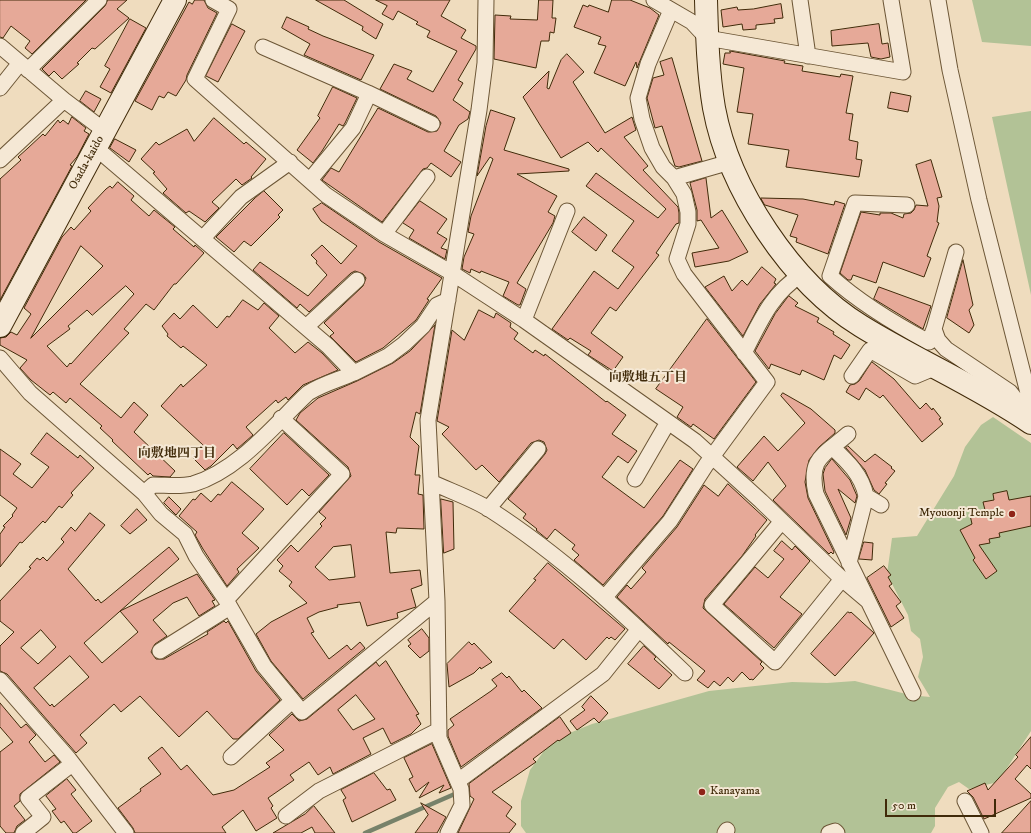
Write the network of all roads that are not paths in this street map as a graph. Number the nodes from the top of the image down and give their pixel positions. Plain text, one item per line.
1 (99, 0) edge
2 (175, 0) edge
3 (212, 0) edge
4 (486, 0) edge
5 (654, 0) edge
6 (706, 0) edge
7 (800, 0) edge
8 (891, 0) edge
9 (938, 0) edge
10 (670, 10) junction
11 (707, 38) junction
12 (0, 46) edge
13 (263, 47) dead end
14 (808, 56) junction
15 (24, 66) junction
16 (0, 88) edge
17 (368, 93) junction
18 (64, 100) junction
19 (432, 124) dead end
20 (100, 139) junction
21 (0, 160) edge
22 (290, 162) junction
23 (730, 162) junction
24 (427, 177) dead end
25 (674, 178) junction
26 (310, 180) junction
27 (907, 205) dead end
28 (567, 211) dead end
29 (384, 234) junction
30 (203, 238) junction
31 (956, 252) dead end
32 (452, 273) junction
33 (802, 274) junction
34 (357, 280) dead end
35 (448, 300) junction
36 (524, 320) junction
37 (0, 326) edge
38 (306, 327) junction
39 (934, 329) junction
40 (744, 353) junction
41 (0, 358) edge
42 (934, 368) junction
43 (354, 373) junction
44 (852, 376) dead end
45 (1028, 415) edge
46 (281, 418) junction
47 (668, 422) junction
48 (848, 434) dead end
49 (832, 448) junction
50 (538, 449) dead end
51 (712, 457) junction
52 (635, 479) dead end
53 (431, 482) junction
54 (144, 492) junction
55 (866, 496) junction
56 (881, 505) dead end
57 (488, 508) junction
58 (782, 521) junction
59 (849, 563) junction
60 (842, 579) junction
61 (605, 597) junction
62 (438, 601) junction
63 (868, 601) junction
64 (228, 604) junction
65 (639, 629) junction
66 (160, 651) dead end
67 (686, 673) dead end
68 (0, 680) edge
69 (913, 694) dead end
70 (292, 701) junction
71 (439, 730) junction
72 (231, 757) dead end
73 (72, 764) junction
74 (458, 780) junction
75 (965, 801) dead end
76 (286, 816) dead end
77 (23, 833) edge
78 (126, 833) edge
79 (448, 833) edge
80 (829, 833) edge
81 (837, 833) edge
82 (981, 833) edge

1 - 15 street
2 - 20 street, Osada-kaido
3 - 22 street
4 - 32 street
5 - 10 street
6 - 11 street
7 - 14 street
8 - 14 street
9 - 45 street
10 - 11 street
10 - 25 street
11 - 14 street
11 - 23 street
12 - 15 street
13 - 17 street
15 - 16 street
15 - 18 street
17 - 19 street
17 - 26 street
18 - 20 street
18 - 21 street
20 - 30 street
20 - 37 street, Osada-kaido
22 - 26 street
22 - 30 street
23 - 25 street
23 - 33 street
24 - 29 street
25 - 40 street
26 - 29 street
27 - 39 street
28 - 36 street
29 - 32 street
30 - 38 street
31 - 39 street
32 - 35 street
32 - 36 street
33 - 40 street
33 - 42 street
34 - 38 street
35 - 43 street
35 - 53 street
36 - 47 street
38 - 43 street
39 - 45 street
40 - 51 street
41 - 54 street
42 - 44 street
42 - 45 street
43 - 46 street
46 - 54 street
46 - 64 street
47 - 51 street
47 - 52 street
48 - 49 street
49 - 55 street
49 - 59 street
50 - 57 street
51 - 58 street
51 - 61 street
53 - 57 street
53 - 62 street
54 - 64 street
55 - 56 street
55 - 59 street
57 - 61 street
58 - 60 street
58 - 60 street
59 - 63 street
60 - 63 street
61 - 65 street
62 - 70 street
62 - 71 street
63 - 69 street
64 - 66 street
64 - 70 street
65 - 67 street
65 - 74 street
68 - 73 street
70 - 72 street
71 - 74 street
71 - 76 street
73 - 77 street
73 - 78 street
74 - 79 street
75 - 82 street
80 - 81 street

